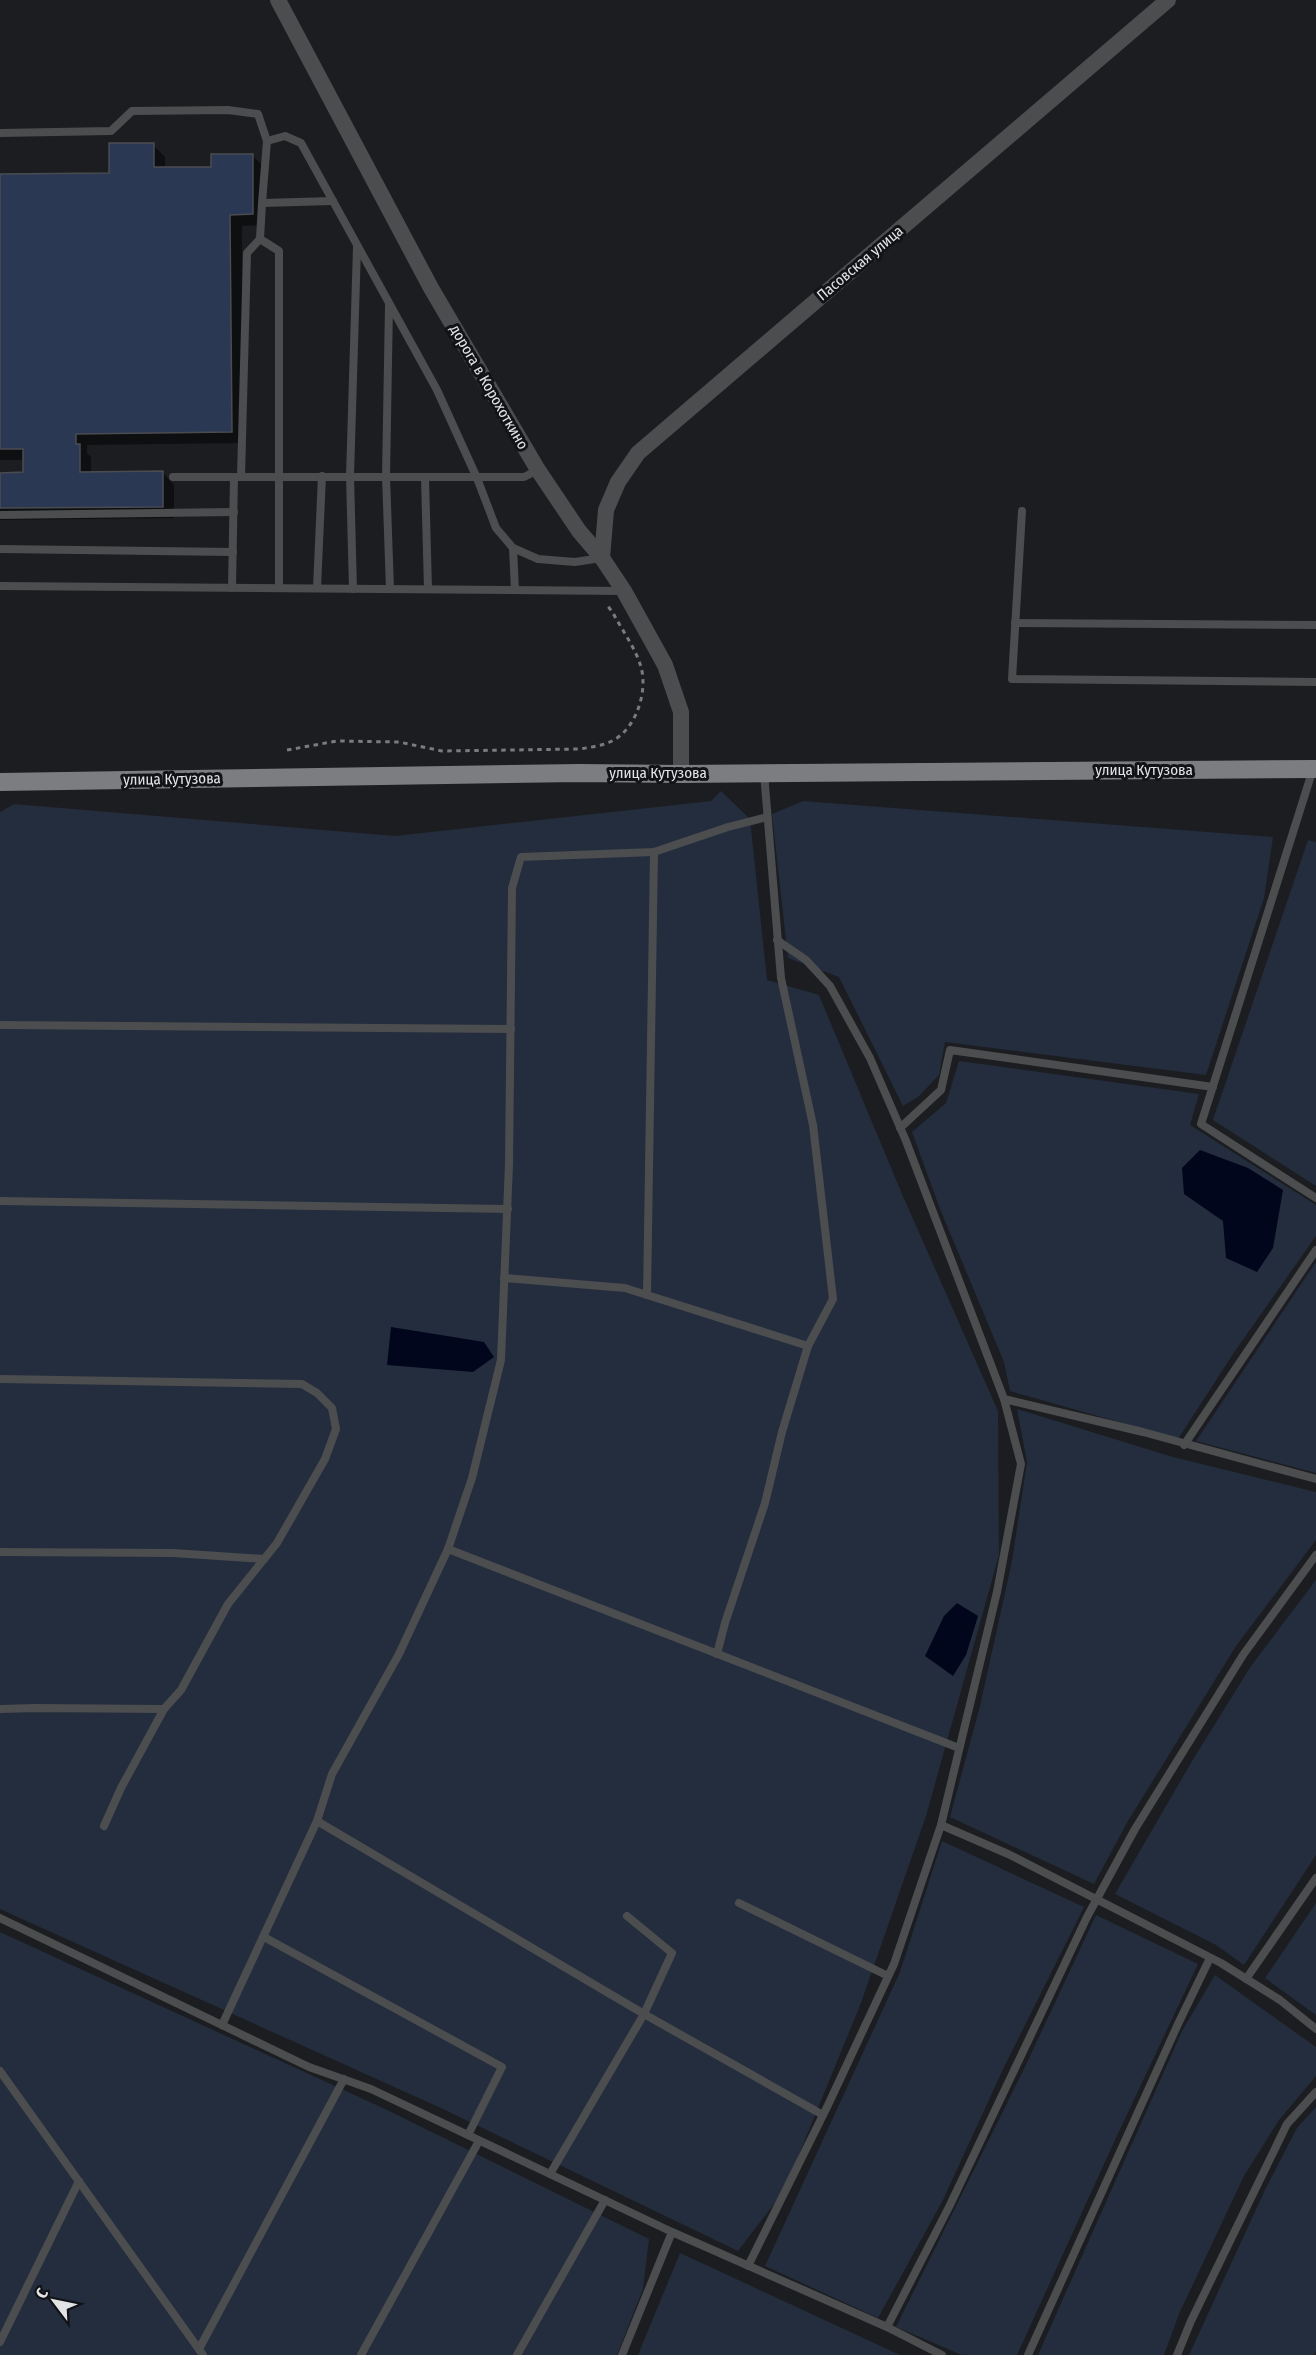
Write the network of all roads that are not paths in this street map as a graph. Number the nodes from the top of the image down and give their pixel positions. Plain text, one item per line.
1 (278, 0) edge
2 (1168, 0) edge
3 (0, 133) edge
4 (267, 141) junction
5 (333, 201) junction
6 (262, 203) junction
7 (260, 240) junction
8 (357, 245) junction
9 (389, 302) junction
10 (538, 470) junction
11 (279, 476) junction
12 (322, 476) junction
13 (350, 476) junction
14 (386, 476) junction
15 (173, 477) dead end
16 (238, 477) junction
17 (424, 478) junction
18 (477, 478) junction
19 (1022, 511) dead end
20 (234, 512) junction
21 (0, 515) edge
22 (513, 548) junction
23 (0, 549) edge
24 (233, 552) junction
25 (602, 558) junction
26 (0, 586) edge
27 (232, 588) junction
28 (279, 588) junction
29 (317, 588) junction
30 (353, 589) junction
31 (390, 589) junction
32 (428, 590) junction
33 (514, 590) junction
34 (624, 591) junction
35 (1015, 623) junction
36 (1316, 626) edge
37 (1316, 682) edge
38 (1314, 769) edge
39 (764, 773) junction
40 (681, 774) junction
41 (0, 782) edge
42 (767, 817) junction
43 (654, 852) junction
44 (777, 940) junction
45 (0, 1025) edge
46 (511, 1029) junction
47 (1212, 1087) junction
48 (900, 1128) junction
49 (1316, 1198) edge
50 (0, 1201) edge
51 (507, 1209) junction
52 (1316, 1250) edge
53 (504, 1278) junction
54 (647, 1295) junction
55 (808, 1346) junction
56 (0, 1379) edge
57 (1004, 1399) junction
58 (1184, 1445) junction
59 (1316, 1479) edge
60 (448, 1548) junction
61 (0, 1552) edge
62 (1316, 1555) edge
63 (264, 1559) junction
64 (717, 1654) junction
65 (0, 1709) edge
66 (164, 1709) junction
67 (959, 1748) junction
68 (317, 1821) junction
69 (941, 1825) junction
70 (104, 1826) dead end
71 (1316, 1878) edge
72 (1096, 1901) junction
73 (739, 1903) dead end
74 (627, 1916) dead end
75 (0, 1918) edge
76 (264, 1937) junction
77 (1210, 1958) junction
78 (888, 1976) junction
79 (1246, 1979) junction
80 (644, 2014) junction
81 (222, 2025) junction
82 (1316, 2029) edge
83 (0, 2071) edge
84 (344, 2079) junction
85 (1316, 2092) edge
86 (823, 2115) junction
87 (468, 2135) junction
88 (479, 2140) junction
89 (550, 2174) junction
90 (79, 2181) junction
91 (605, 2200) junction
92 (672, 2232) junction
93 (748, 2266) junction
94 (887, 2327) junction
95 (0, 2342) edge
96 (201, 2352) edge
97 (361, 2355) edge
98 (517, 2355) edge
99 (622, 2355) edge
100 (942, 2355) edge
101 (1028, 2355) edge
102 (1178, 2355) edge

1 - 10 street, дорога в Корохоткино
2 - 25 street, Пасовская улица
3 - 4 lane
4 - 5 lane
4 - 6 lane
5 - 6 lane
5 - 8 lane
6 - 7 lane
7 - 11 lane
7 - 16 lane
8 - 9 lane
8 - 13 lane
9 - 14 lane
9 - 18 lane
10 - 18 lane
10 - 25 street, дорога в Корохоткино
11 - 12 lane
11 - 16 lane
11 - 28 lane
12 - 13 lane
12 - 29 lane
13 - 14 lane
13 - 30 lane
14 - 17 lane
14 - 31 lane
15 - 16 lane
16 - 20 lane
17 - 18 lane
17 - 32 lane
18 - 22 lane
19 - 35 lane
20 - 21 lane
20 - 24 lane
22 - 25 lane
22 - 33 lane
23 - 24 lane
24 - 27 lane
25 - 34 street, дорога в Корохоткино
26 - 27 lane
27 - 28 lane
28 - 29 lane
29 - 30 lane
30 - 31 lane
31 - 32 lane
32 - 33 lane
33 - 34 lane
34 - 40 street, дорога в Корохоткино
35 - 36 lane
35 - 37 lane
38 - 39 main road, улица Кутузова
38 - 47 lane
39 - 40 main road, улица Кутузова
39 - 42 lane
40 - 41 main road, улица Кутузова
42 - 43 lane
42 - 44 lane
43 - 46 lane
43 - 54 lane
44 - 48 lane
44 - 55 lane
45 - 46 lane
46 - 51 lane
47 - 48 lane
47 - 49 lane
48 - 57 lane
50 - 51 lane
51 - 53 lane
52 - 58 lane
53 - 54 lane
53 - 60 lane
54 - 55 lane
55 - 64 lane
56 - 63 lane
57 - 58 lane
57 - 67 lane
58 - 59 lane
60 - 64 lane
60 - 68 lane
61 - 63 lane
62 - 72 lane
63 - 66 lane
64 - 67 lane
65 - 66 lane
66 - 70 lane
67 - 69 lane
68 - 76 lane
68 - 80 lane
69 - 72 lane
69 - 78 lane
71 - 79 lane
72 - 77 lane
72 - 94 lane
73 - 78 lane
74 - 80 lane
75 - 81 lane
76 - 81 lane
76 - 87 lane
77 - 79 lane
77 - 101 lane
78 - 86 lane
79 - 82 lane
80 - 86 lane
80 - 89 lane
81 - 84 lane
83 - 90 lane
84 - 87 lane
84 - 96 lane
85 - 102 lane
86 - 93 lane
87 - 88 lane
88 - 89 lane
88 - 97 lane
89 - 91 lane
90 - 95 lane
90 - 96 lane
91 - 92 lane
91 - 98 lane
92 - 93 lane
92 - 99 lane
93 - 94 lane
94 - 100 lane

